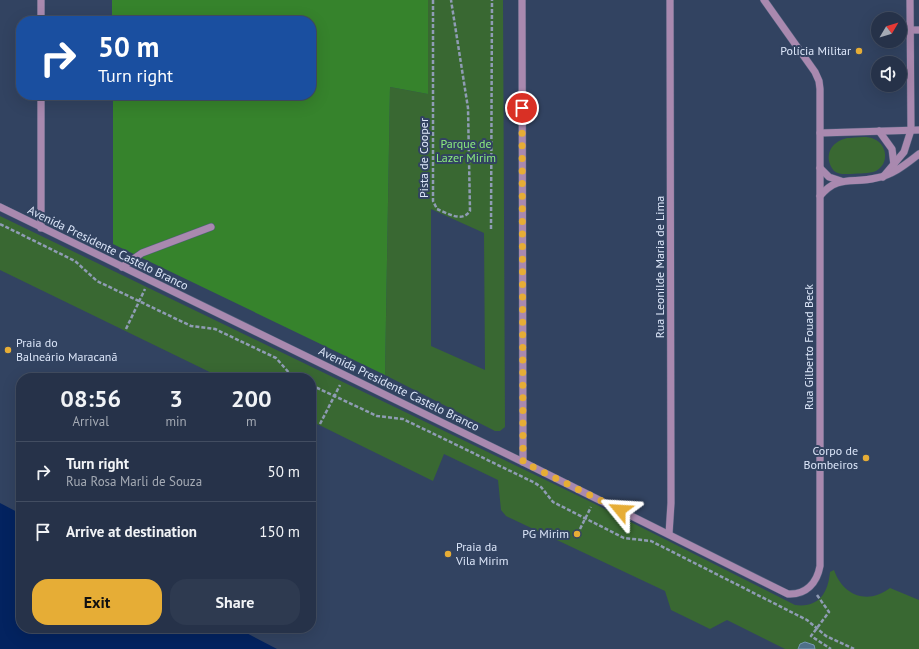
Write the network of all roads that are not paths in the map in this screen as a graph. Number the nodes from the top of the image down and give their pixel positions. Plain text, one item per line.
1 (41, 0) edge
2 (522, 0) edge
3 (670, 0) edge
4 (764, 0) edge
5 (910, 0) edge
6 (41, 16) edge
7 (910, 30) junction
8 (919, 30) edge
9 (41, 100) edge
10 (911, 130) junction
11 (919, 130) edge
12 (879, 131) junction
13 (820, 133) junction
14 (919, 154) edge
15 (894, 165) junction
16 (820, 168) junction
17 (883, 176) junction
18 (841, 181) junction
19 (820, 196) junction
20 (0, 207) edge
21 (211, 227) dead end
22 (41, 228) junction
23 (122, 268) junction
24 (523, 462) junction
25 (669, 534) junction
26 (788, 594) joint

1 - 6 street
2 - 24 street
3 - 25 street, Rua Leonilde Maria de Lima
4 - 13 street, Rua Gilberto Fouad Beck
5 - 7 street
7 - 8 street
7 - 10 street
9 - 22 street
10 - 11 street
10 - 12 street
10 - 15 street
12 - 13 street
12 - 15 street
13 - 16 street, Rua Gilberto Fouad Beck
14 - 17 street
15 - 17 street
16 - 18 street
16 - 19 street, Rua Gilberto Fouad Beck
17 - 18 street
18 - 19 street
19 - 26 street, Rua Gilberto Fouad Beck
20 - 22 street, Avenida Presidente Castelo Branco
21 - 23 street
22 - 23 street, Avenida Presidente Castelo Branco
23 - 24 street, Avenida Presidente Castelo Branco
24 - 25 street, Avenida Presidente Castelo Branco
25 - 26 street, Avenida Presidente Castelo Branco

